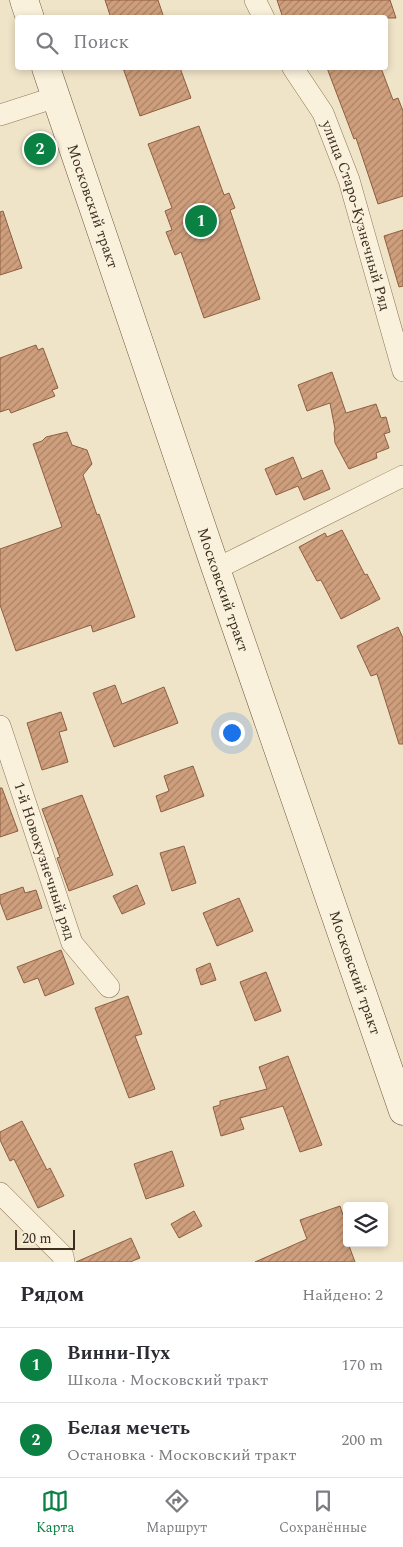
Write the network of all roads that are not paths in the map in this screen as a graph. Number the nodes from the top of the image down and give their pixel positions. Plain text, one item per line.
1 (24, 0) edge
2 (255, 0) edge
3 (29, 15) edge
4 (262, 15) edge
5 (47, 70) edge
6 (294, 70) edge
7 (56, 97) junction
8 (0, 115) edge
9 (403, 371) edge
10 (403, 476) edge
11 (216, 569) junction
12 (0, 726) edge
13 (109, 987) dead end
14 (403, 1111) edge
15 (0, 1193) edge
16 (64, 1262) edge

1 - 3 main road
2 - 4 street
5 - 7 main road, Московский тракт
6 - 9 street, улица Старо-Кузнечный Ряд
7 - 8 street
7 - 11 main road, Московский тракт
10 - 11 street
11 - 14 main road, Московский тракт
12 - 13 street, 1-й Новокузнечный ряд
15 - 16 street

